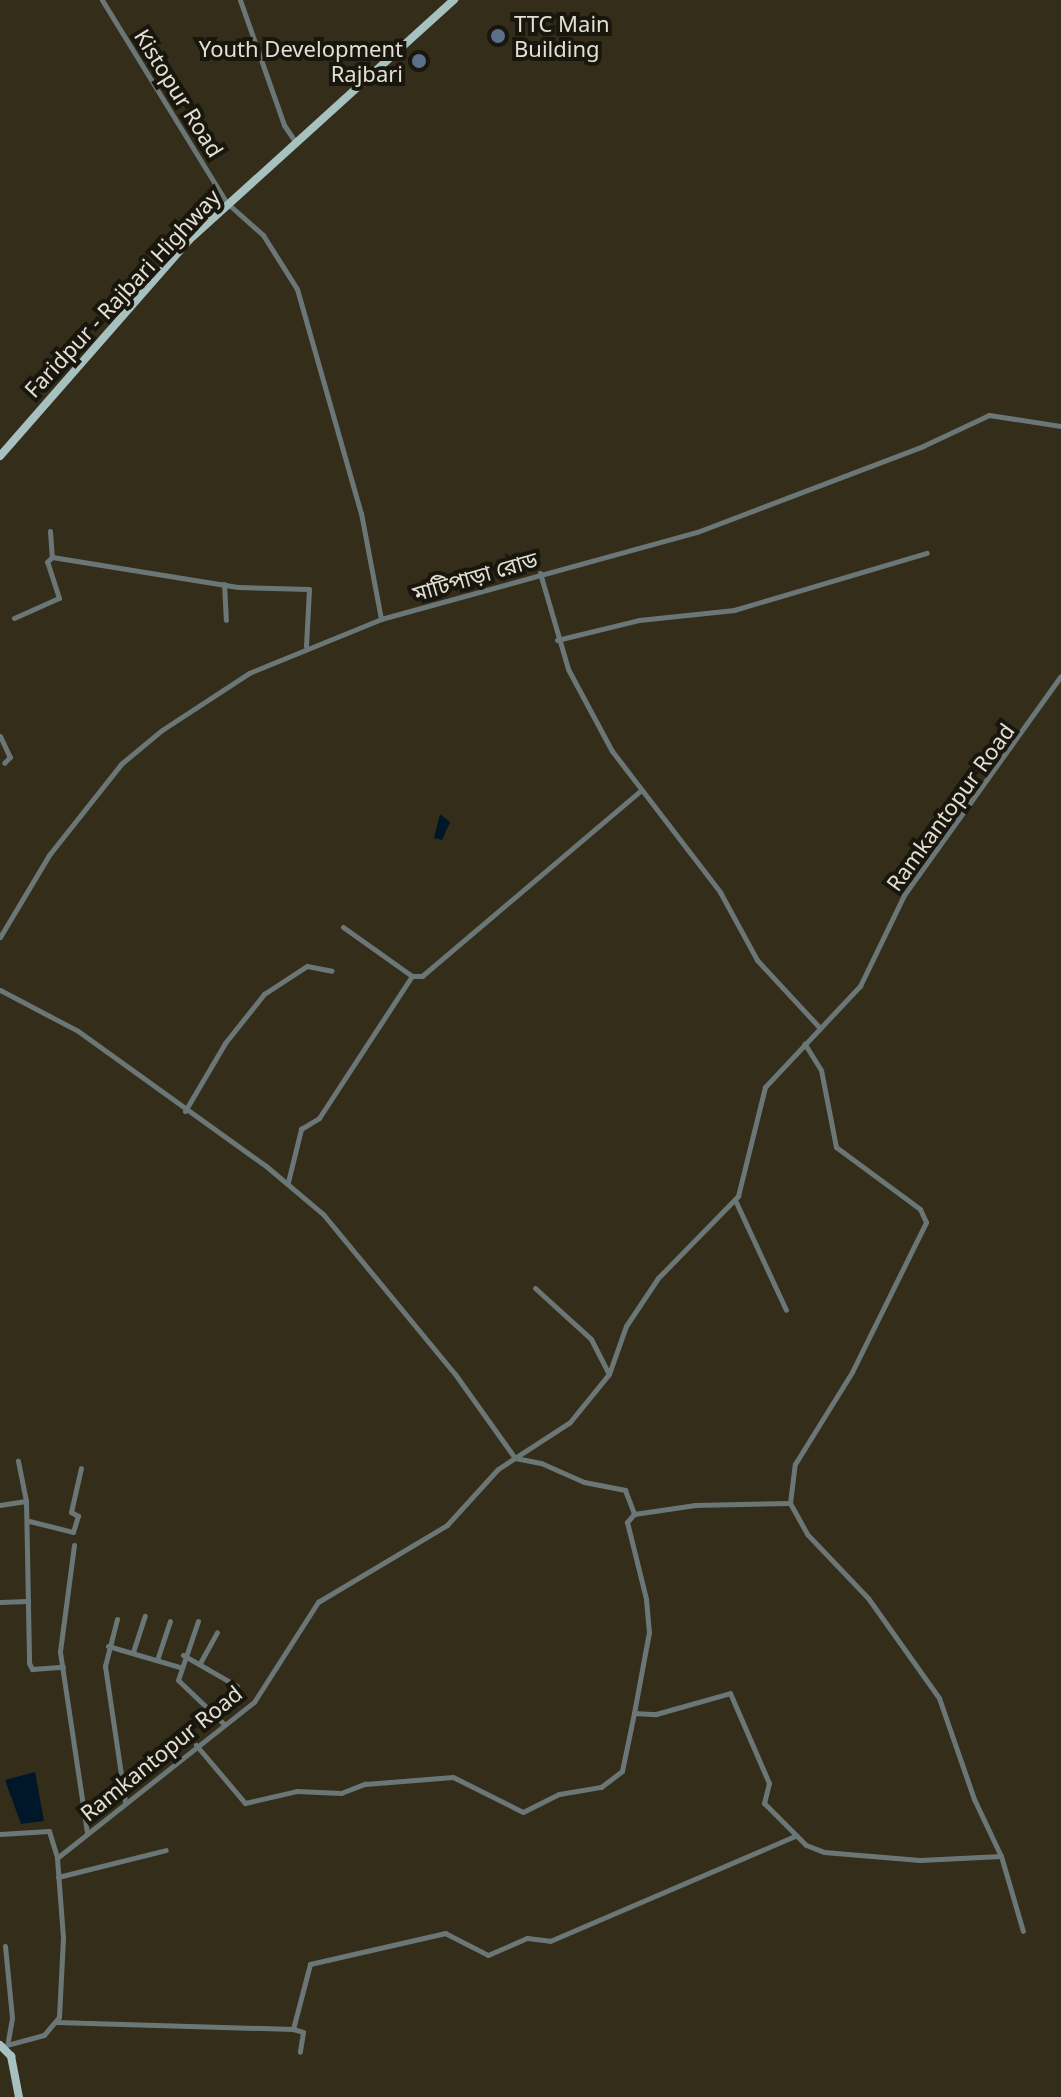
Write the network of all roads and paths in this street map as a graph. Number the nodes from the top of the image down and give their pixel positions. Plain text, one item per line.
1 (102, 0) edge
2 (240, 0) edge
3 (454, 0) edge
4 (296, 143) junction
5 (227, 203) junction
6 (1061, 426) edge
7 (0, 456) edge
8 (50, 531) dead end
9 (927, 553) dead end
10 (52, 557) junction
11 (540, 573) junction
12 (224, 584) junction
13 (14, 618) dead end
14 (381, 619) junction
15 (226, 620) dead end
16 (557, 640) junction
17 (306, 646) junction
18 (1061, 676) edge
19 (0, 736) edge
20 (4, 763) dead end
21 (639, 792) junction
22 (343, 927) dead end
23 (0, 937) edge
24 (332, 971) dead end
25 (412, 976) junction
26 (0, 990) edge
27 (820, 1028) junction
28 (805, 1044) junction
29 (185, 1111) junction
30 (288, 1182) junction
31 (735, 1200) junction
32 (535, 1288) dead end
33 (786, 1310) dead end
34 (609, 1374) junction
35 (515, 1458) junction
36 (18, 1461) dead end
37 (81, 1468) dead end
38 (26, 1501) junction
39 (790, 1503) junction
40 (0, 1505) edge
41 (634, 1514) junction
42 (29, 1521) junction
43 (74, 1545) dead end
44 (28, 1601) junction
45 (0, 1602) edge
46 (145, 1616) dead end
47 (117, 1619) dead end
48 (170, 1621) dead end
49 (198, 1621) dead end
50 (217, 1632) dead end
51 (108, 1646) junction
52 (133, 1652) junction
53 (183, 1655) junction
54 (157, 1660) junction
55 (200, 1663) junction
56 (63, 1667) junction
57 (180, 1667) junction
58 (237, 1686) dead end
59 (634, 1713) junction
60 (224, 1724) junction
61 (196, 1745) junction
62 (125, 1802) junction
63 (87, 1833) junction
64 (0, 1834) edge
65 (795, 1836) junction
66 (166, 1850) dead end
67 (1001, 1856) junction
68 (57, 1858) junction
69 (58, 1877) junction
70 (1023, 1931) dead end
71 (5, 1946) dead end
72 (56, 2022) junction
73 (293, 2029) junction
74 (3, 2046) edge
75 (300, 2052) dead end
76 (16, 2097) edge

1 - 5 street, Kistopur Road
2 - 4 street
3 - 4 main road, Faridpur - Rajbari Highway
4 - 5 main road, Faridpur - Rajbari Highway
5 - 7 main road, Faridpur - Rajbari Highway
5 - 14 street, Kistopur Road
6 - 11 street, মাটিপাড়া রোড
8 - 10 street
9 - 16 street
10 - 12 street
10 - 13 street
11 - 14 street, মাটিপাড়া রোড
11 - 16 street
12 - 15 street
12 - 17 street
14 - 17 street, মাটিপাড়া রোড
16 - 21 street
17 - 23 street, মাটিপাড়া রোড
18 - 27 street, Ramkantopur Road
19 - 20 street
21 - 25 street
21 - 27 street
22 - 25 street
24 - 29 street
25 - 30 street
26 - 29 street
27 - 28 street, Ramkantopur Road
28 - 31 street, Ramkantopur Road
28 - 39 street
29 - 30 street
30 - 35 street
31 - 33 street
31 - 34 street, Ramkantopur Road
32 - 34 street
34 - 35 street, Ramkantopur Road
35 - 41 street
35 - 60 street, Ramkantopur Road
36 - 38 street
37 - 42 street
38 - 40 street
38 - 42 street
39 - 41 street
39 - 67 street
41 - 59 street
42 - 44 street
43 - 56 street
44 - 45 street
44 - 56 street
46 - 52 street
47 - 51 street
48 - 54 street
49 - 53 street
50 - 55 street
51 - 52 street
51 - 62 street
52 - 54 street
53 - 55 street
53 - 57 street
54 - 57 street
55 - 58 street
56 - 63 street
57 - 60 street
59 - 61 street
59 - 65 street
60 - 61 street, Ramkantopur Road
61 - 62 street, Ramkantopur Road
62 - 63 street, Ramkantopur Road
63 - 68 street, Ramkantopur Road
64 - 68 street
65 - 67 street
65 - 73 street
66 - 69 street
67 - 70 street
68 - 69 street
69 - 72 street
71 - 74 street
72 - 73 street
72 - 74 street
73 - 75 street
74 - 76 main road

